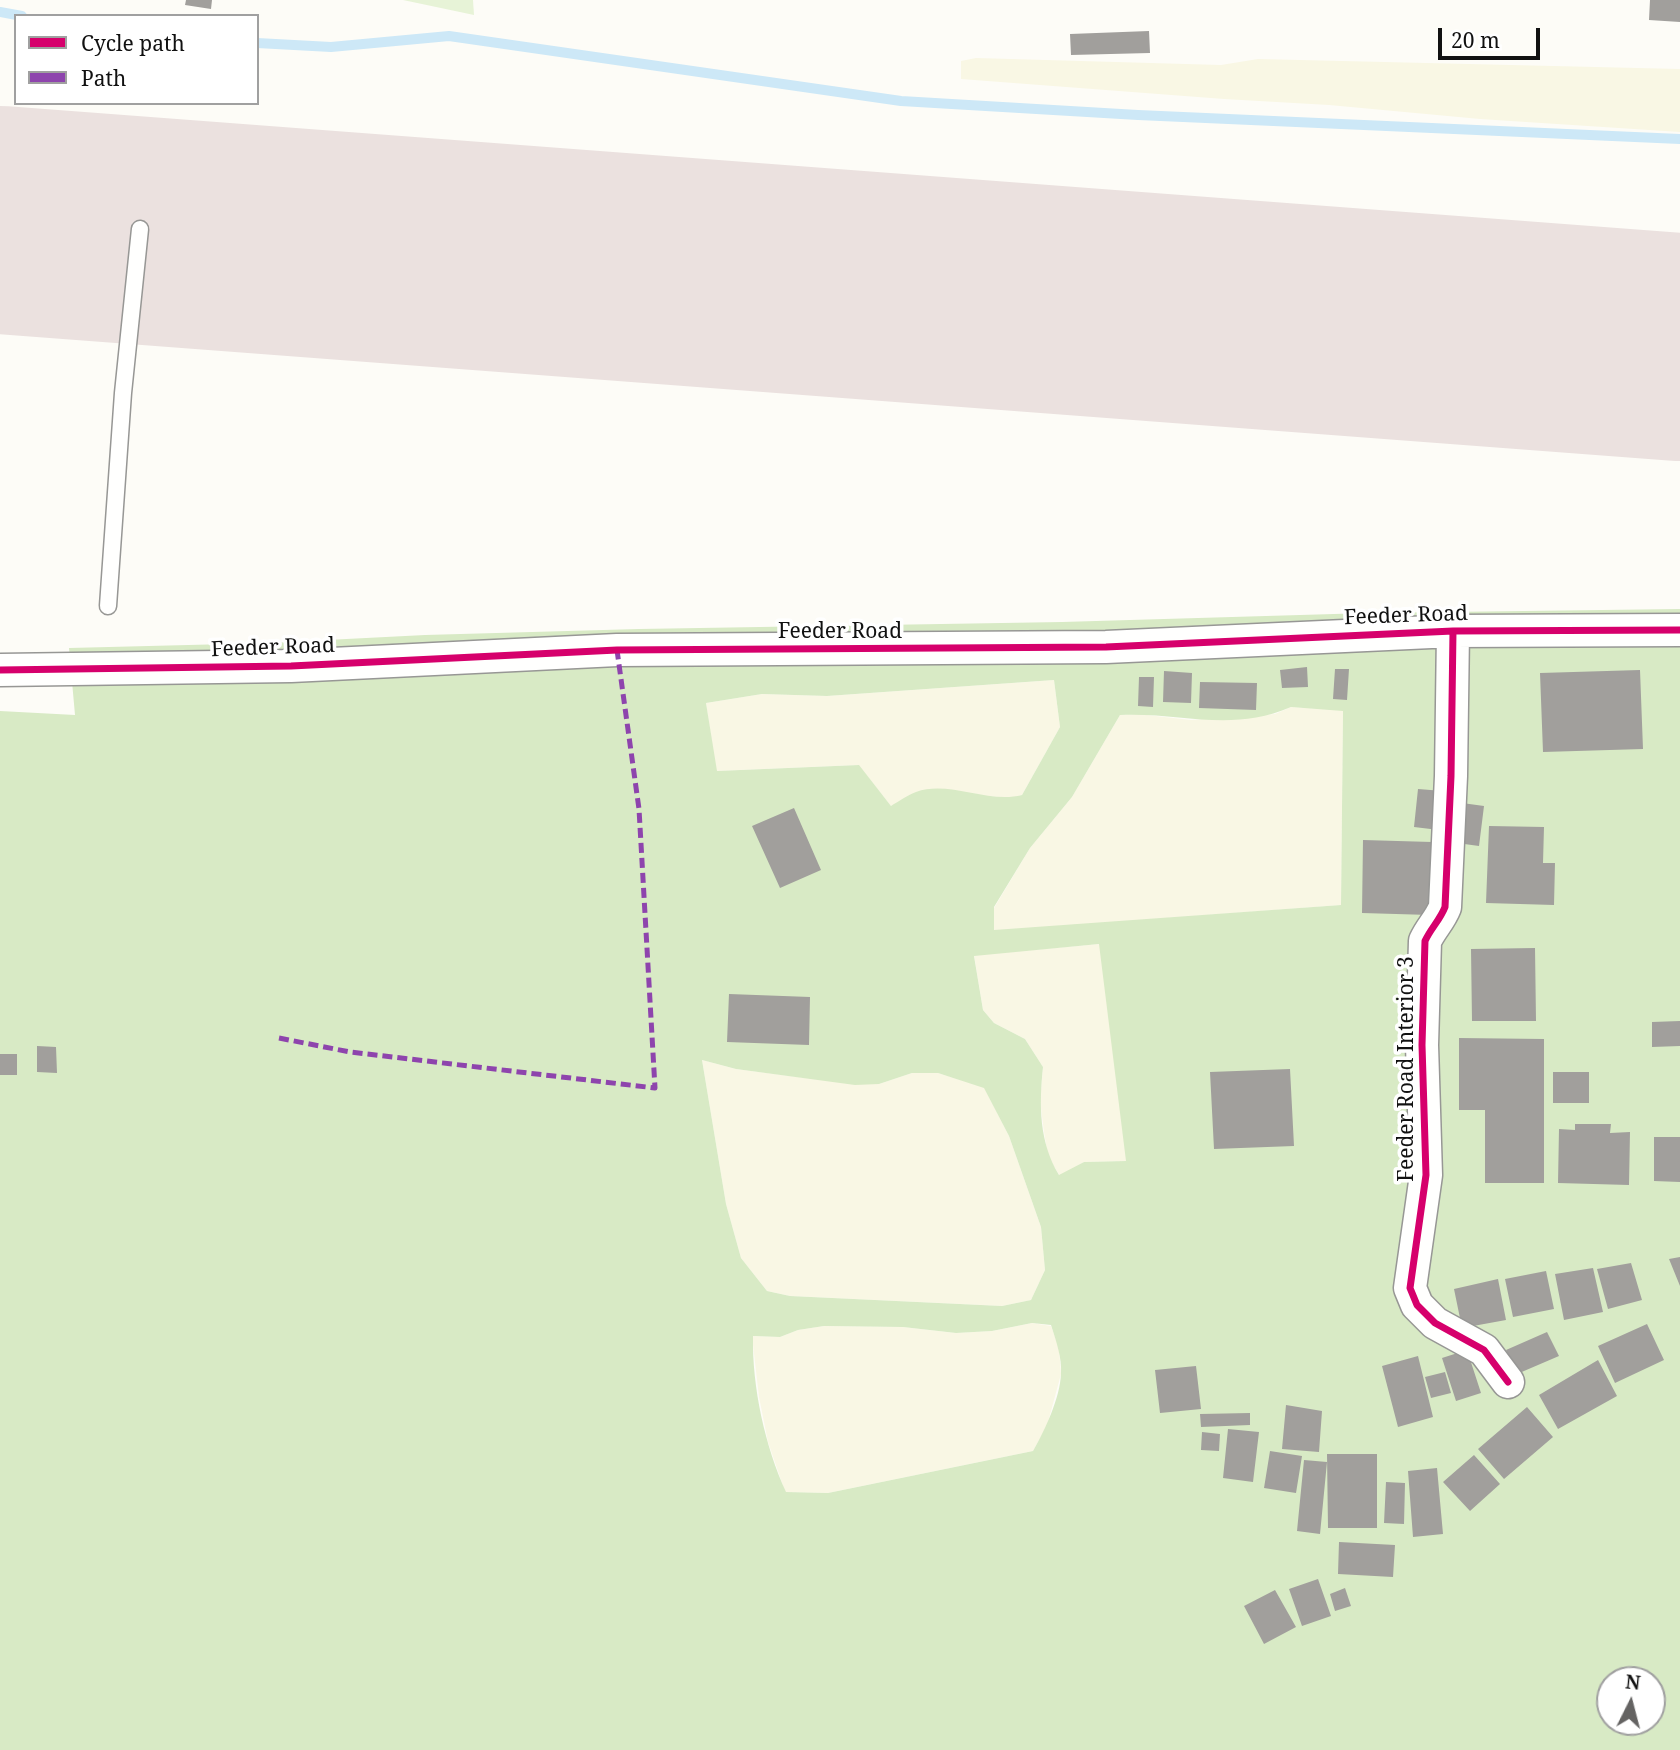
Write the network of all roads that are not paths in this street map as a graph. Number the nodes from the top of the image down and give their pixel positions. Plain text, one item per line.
1 (140, 229) dead end
2 (108, 606) dead end
3 (1680, 630) edge
4 (1453, 631) junction
5 (0, 670) edge
6 (1508, 1382) dead end

1 - 2 lane
3 - 4 street, Feeder Road
4 - 5 street, Feeder Road
4 - 6 street, Feeder Road Interior 3

